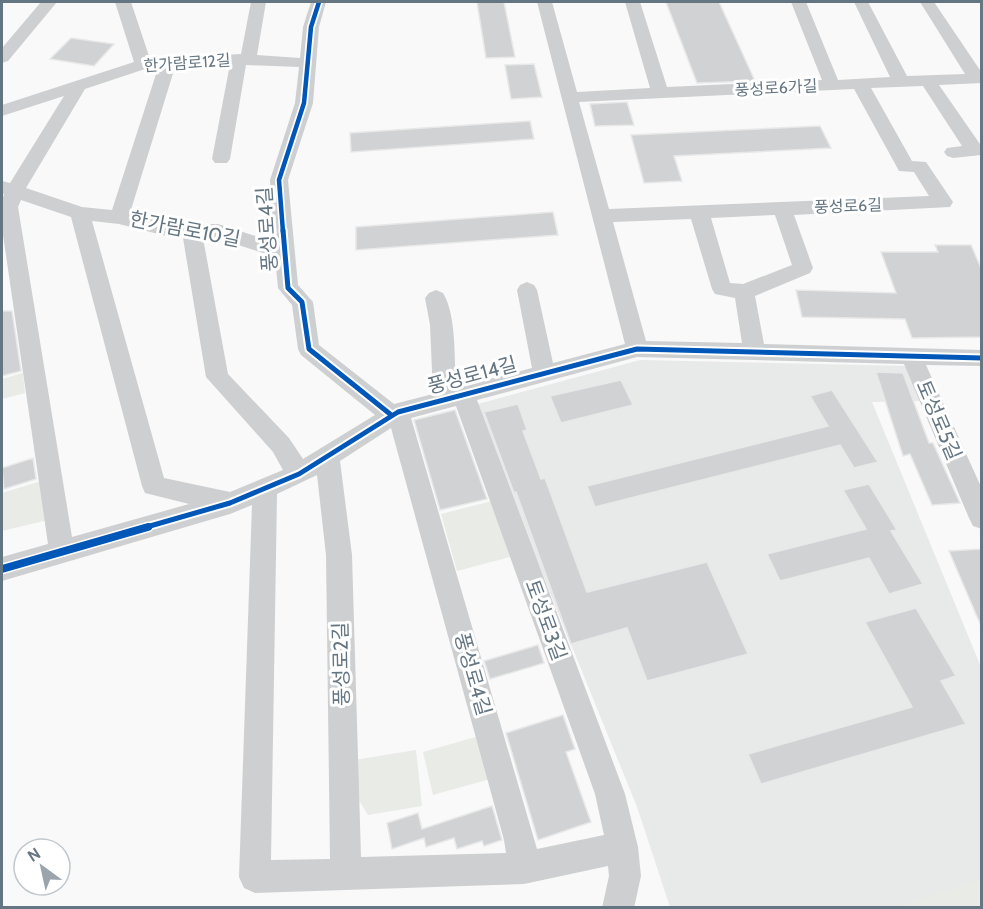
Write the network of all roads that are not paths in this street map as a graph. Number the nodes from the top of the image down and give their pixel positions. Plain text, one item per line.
1 (49, 2) edge
2 (123, 2) edge
3 (258, 2) edge
4 (319, 2) edge
5 (544, 2) edge
6 (632, 2) edge
7 (798, 2) edge
8 (861, 2) edge
9 (927, 2) edge
10 (2, 58) edge
11 (244, 59) junction
12 (168, 63) junction
13 (308, 63) junction
14 (143, 64) junction
15 (979, 78) edge
16 (928, 81) junction
17 (901, 82) junction
18 (860, 84) junction
19 (79, 85) junction
20 (832, 85) junction
21 (660, 93) junction
22 (570, 97) junction
23 (2, 111) edge
24 (953, 152) dead end
25 (221, 159) dead end
26 (8, 188) edge
27 (782, 208) junction
28 (699, 212) junction
29 (80, 213) junction
30 (602, 216) junction
31 (119, 217) junction
32 (192, 231) junction
33 (285, 253) junction
34 (527, 290) dead end
35 (744, 292) junction
36 (436, 298) dead end
37 (637, 349) junction
38 (754, 352) junction
39 (911, 356) junction
40 (981, 358) edge
41 (544, 374) junction
42 (454, 397) junction
43 (394, 413) junction
44 (327, 456) junction
45 (299, 474) junction
46 (265, 488) junction
47 (230, 503) junction
48 (981, 518) edge
49 (62, 552) junction
50 (2, 569) edge
51 (622, 847) junction
52 (524, 868) junction
53 (346, 874) junction
54 (618, 908) edge

1 - 10 street
2 - 14 street
3 - 11 street
4 - 13 street, 풍성로4길
5 - 22 street
6 - 21 street
7 - 20 street
8 - 17 street
9 - 15 street
11 - 12 street, 한가람로12길
11 - 13 street, 한가람로12길
11 - 25 street
12 - 14 street, 한가람로12길
12 - 31 street, 한가람로10길
13 - 33 street, 풍성로4길
14 - 19 street, 한가람로12길
15 - 16 street, 풍성로6가길
16 - 17 street, 풍성로6가길
16 - 24 street
17 - 18 street, 풍성로6가길
18 - 20 street, 풍성로6가길
18 - 27 street, 풍성로6길
19 - 23 street, 한가람로12길
19 - 26 street
20 - 21 street, 풍성로6가길
21 - 22 street, 풍성로6가길
22 - 30 street
26 - 29 street, 한가람로10길
26 - 49 street
27 - 28 street, 풍성로6길
27 - 35 street
28 - 30 street, 풍성로6길
28 - 35 street
29 - 31 street, 한가람로10길
29 - 47 street
30 - 37 street
31 - 32 street, 한가람로10길
32 - 33 street, 한가람로10길
32 - 45 street
33 - 43 street, 풍성로4길
34 - 41 street
35 - 38 street
36 - 42 street, 토성로3길
37 - 38 street, 풍성로14길
37 - 41 street, 풍성로14길
38 - 39 street, 풍성로14길
39 - 40 street, 풍성로14길
39 - 48 street, 토성로5길
41 - 42 street, 풍성로14길
42 - 43 street, 풍성로14길
42 - 51 street, 토성로3길
43 - 44 street, 풍성로14길
43 - 52 street, 풍성로4길
44 - 45 street, 풍성로14길
44 - 53 street, 풍성로2길
45 - 46 street, 풍성로14길
46 - 47 street, 풍성로14길
46 - 53 street
47 - 49 street, 풍성로14길
49 - 50 street, 풍성로14길
51 - 52 street
51 - 54 street, 토성로3길
52 - 53 street

